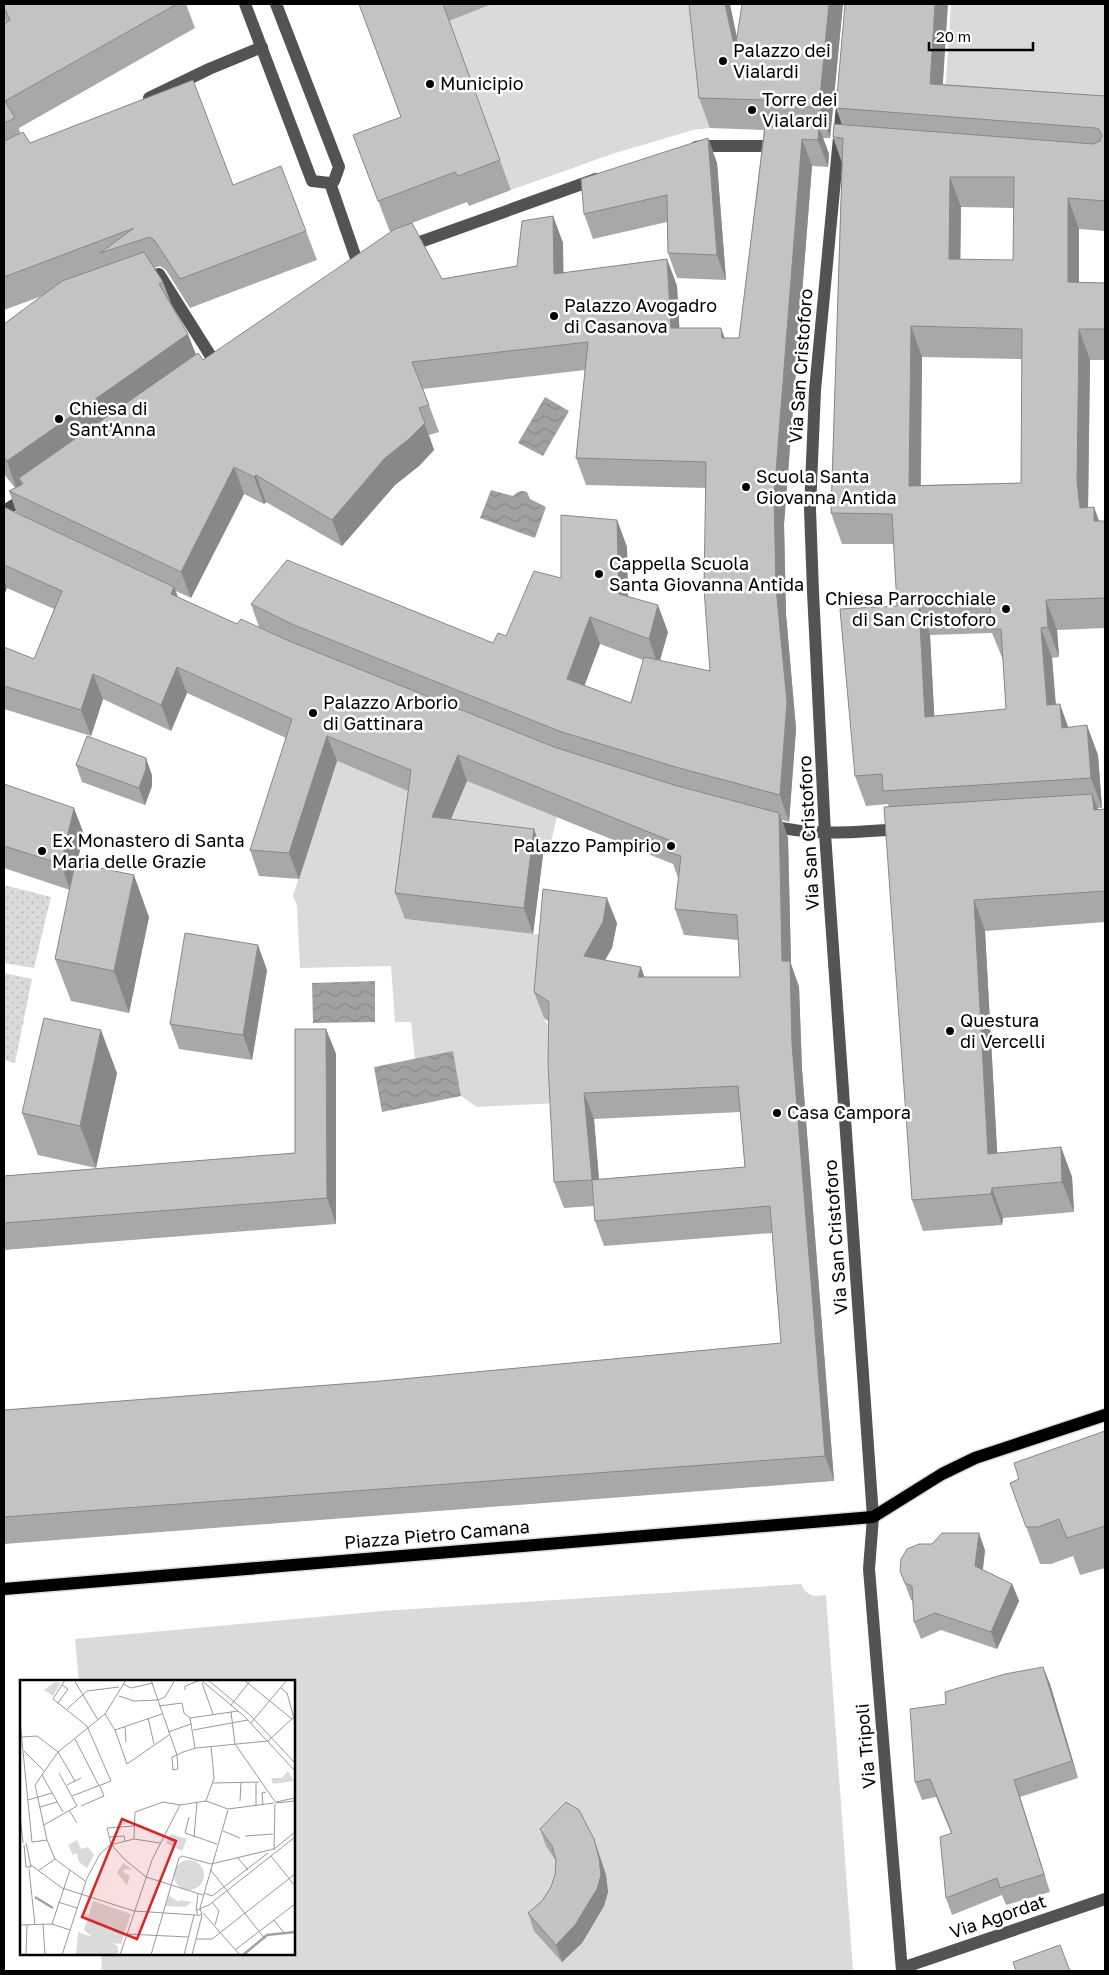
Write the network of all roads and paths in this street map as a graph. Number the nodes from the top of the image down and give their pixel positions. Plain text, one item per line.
1 (246, 4) edge
2 (276, 4) edge
3 (262, 46) junction
4 (843, 89) edge
5 (134, 105) edge
6 (790, 146) edge
7 (684, 151) edge
8 (610, 173) edge
9 (330, 183) junction
10 (394, 252) edge
11 (359, 265) edge
12 (133, 283) edge
13 (217, 366) edge
14 (38, 490) edge
15 (4, 511) edge
16 (759, 822) edge
17 (916, 828) edge
18 (825, 834) junction
19 (1105, 1415) edge
20 (872, 1517) junction
21 (4, 1589) edge
22 (1105, 1899) edge
23 (902, 1970) edge

1 - 3 street
2 - 9 street
3 - 5 street
3 - 9 street
4 - 18 street, Via San Cristoforo
6 - 7 street
8 - 10 street
9 - 11 street
12 - 13 street
14 - 15 street
16 - 18 street
17 - 18 street
18 - 20 street, Via San Cristoforo
19 - 20 main road
20 - 21 main road, Piazza Pietro Camana
20 - 23 street, Via Tripoli
22 - 23 street, Via Agordat

